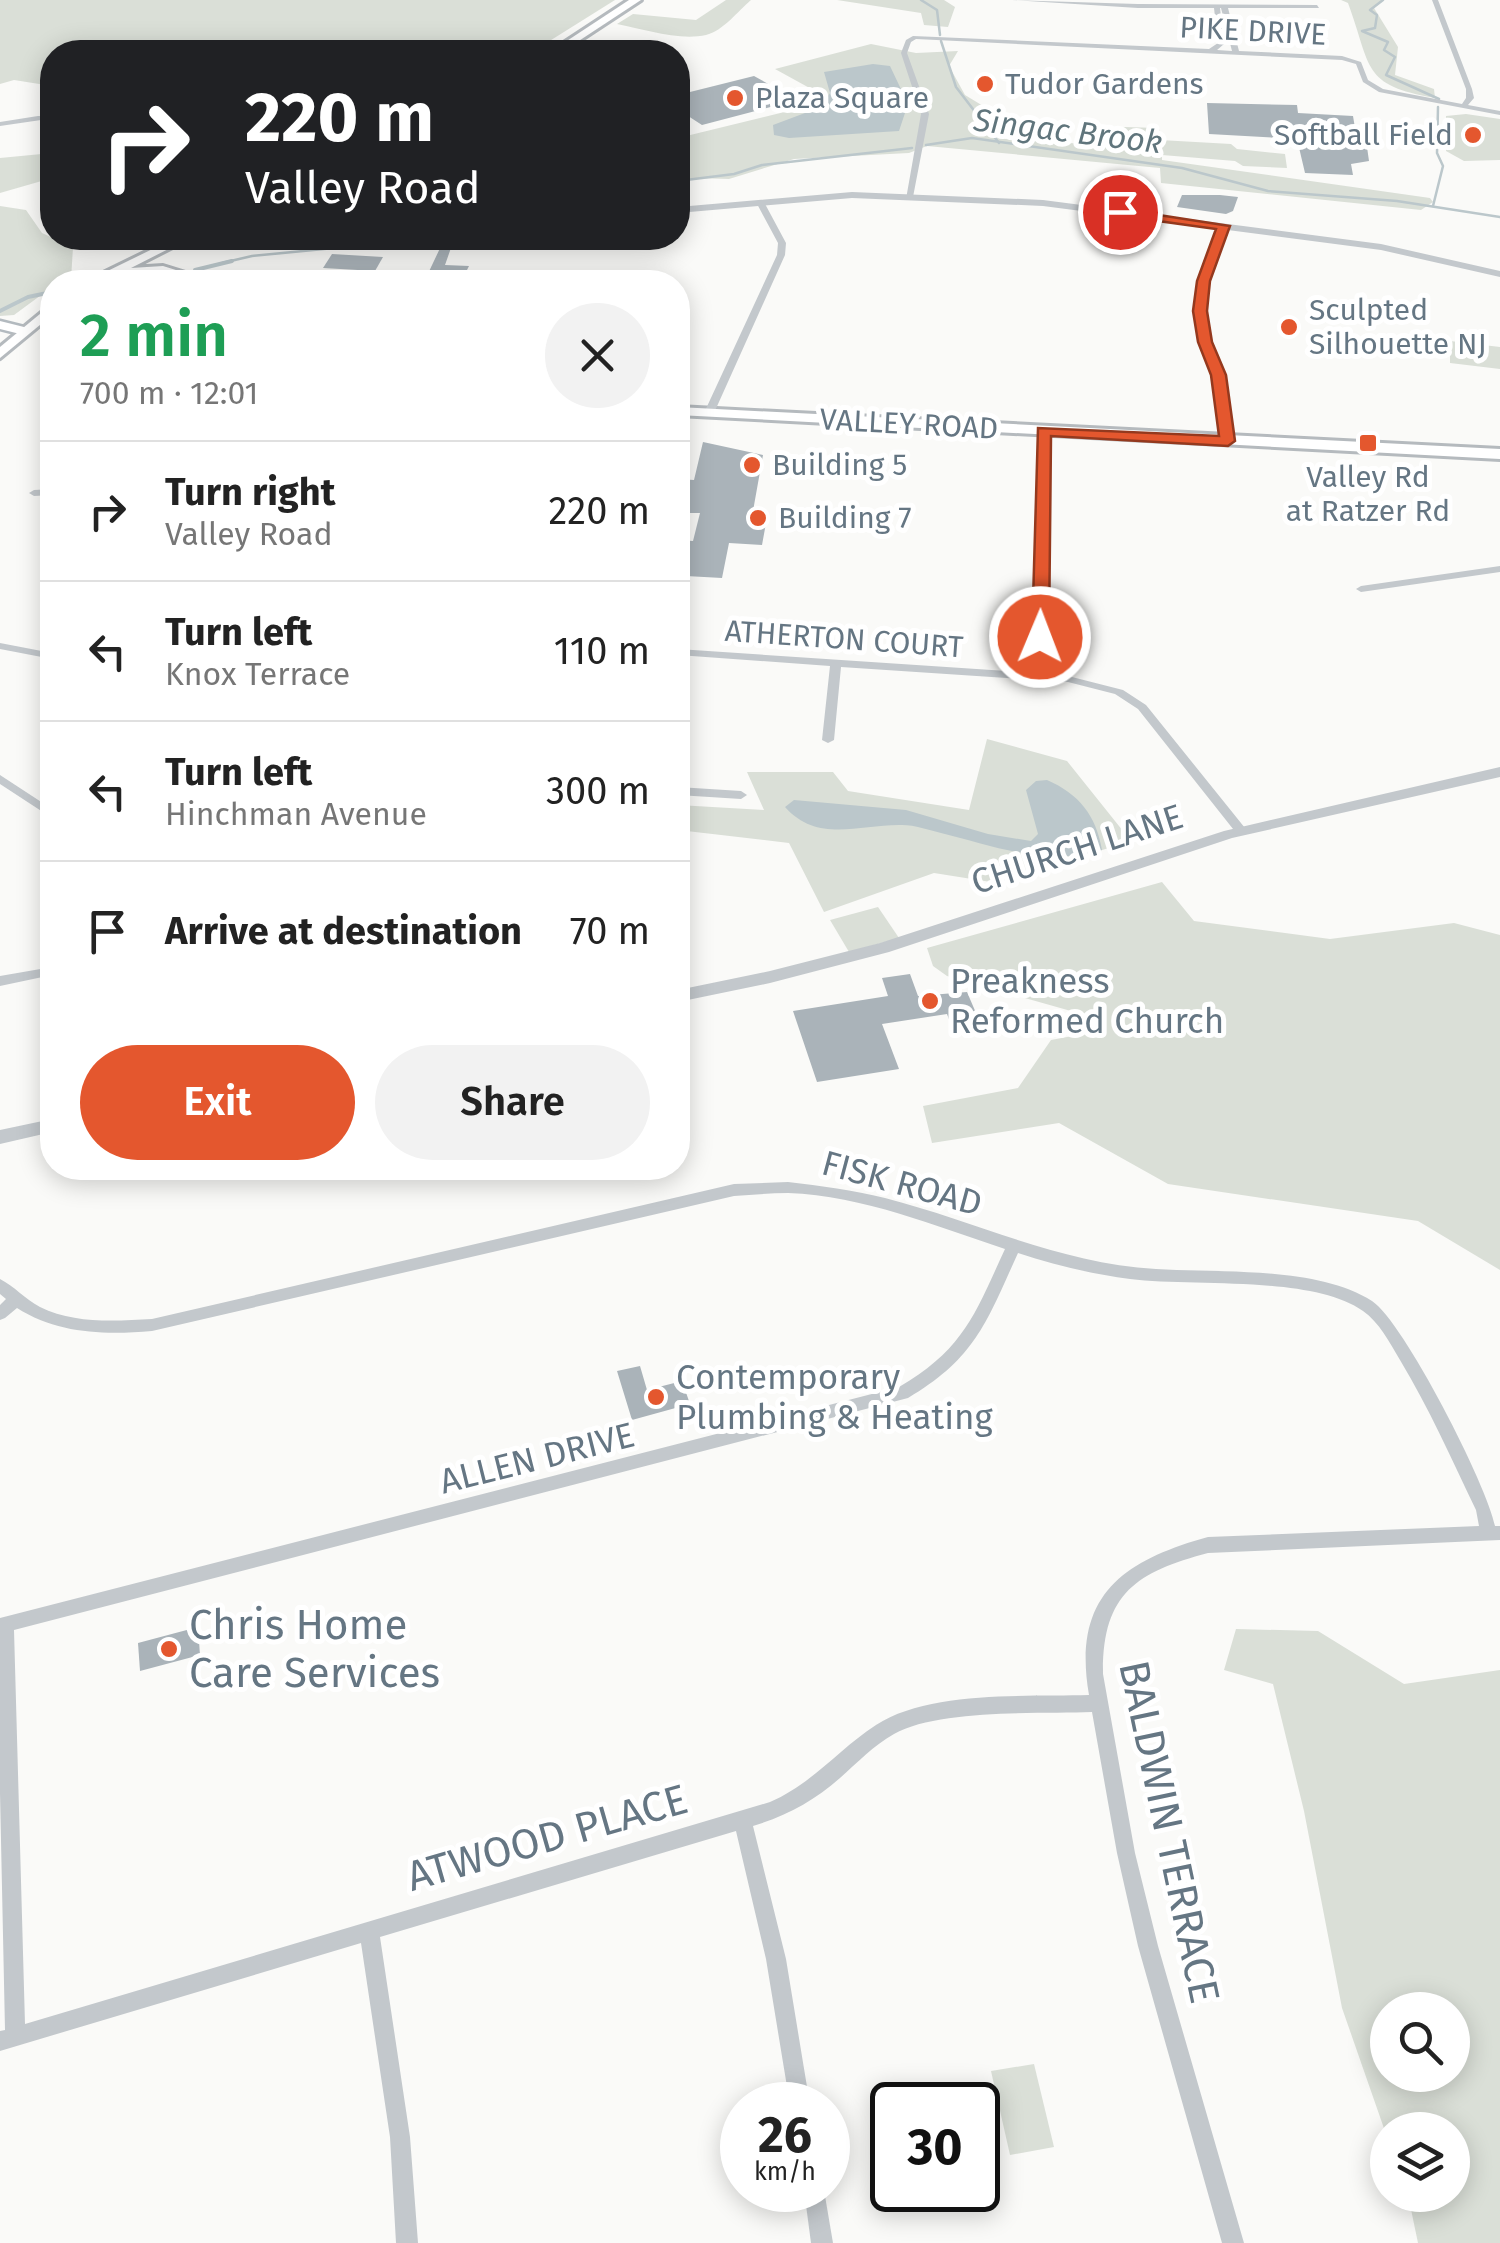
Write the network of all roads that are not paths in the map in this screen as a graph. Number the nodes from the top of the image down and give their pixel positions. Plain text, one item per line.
1 (636, 0) edge
2 (1015, 0) edge
3 (1435, 0) edge
4 (1070, 2) edge
5 (1091, 2) edge
6 (1220, 6) junction
7 (1318, 7) dead end
8 (1220, 33) junction
9 (1232, 33) junction
10 (574, 40) edge
11 (1211, 51) junction
12 (1236, 52) junction
13 (1462, 107) junction
14 (1500, 113) edge
15 (38, 118) dead end
16 (0, 124) edge
17 (909, 197) junction
18 (760, 202) junction
19 (690, 209) edge
20 (1224, 226) junction
21 (143, 250) edge
22 (159, 250) edge
23 (103, 270) edge
24 (118, 270) edge
25 (1500, 274) edge
26 (40, 307) edge
27 (40, 314) edge
28 (7, 332) edge
29 (40, 333) edge
30 (0, 354) edge
31 (690, 411) edge
32 (709, 412) junction
33 (1043, 431) junction
34 (1228, 441) junction
35 (1500, 454) edge
36 (34, 492) dead end
37 (40, 492) edge
38 (1500, 569) edge
39 (1361, 589) dead end
40 (0, 646) edge
41 (690, 653) edge
42 (40, 654) edge
43 (836, 664) junction
44 (1040, 677) junction
45 (828, 740) dead end
46 (1500, 772) edge
47 (0, 779) edge
48 (690, 792) edge
49 (741, 795) dead end
50 (40, 806) edge
51 (1241, 832) junction
52 (40, 974) edge
53 (0, 982) edge
54 (690, 994) edge
55 (40, 1129) edge
56 (0, 1137) edge
57 (1014, 1246) junction
58 (0, 1285) edge
59 (15, 1300) junction
60 (0, 1314) edge
61 (1494, 1534) edge
62 (3, 1625) edge
63 (1100, 1703) junction
64 (742, 1819) junction
65 (369, 1930) junction
66 (8, 2038) edge
67 (796, 2082) edge
68 (817, 2212) edge
69 (407, 2243) edge
70 (822, 2243) edge
71 (1234, 2243) edge

1 - 10 main road
2 - 4 street
3 - 13 street
4 - 5 street
5 - 6 street
6 - 7 street
6 - 8 street
6 - 9 street
8 - 9 street
8 - 11 street
9 - 12 street
11 - 12 street, PIKE DRIVE
11 - 17 street, PIKE DRIVE
12 - 13 street, PIKE DRIVE
13 - 14 street, PIKE DRIVE
15 - 16 street
17 - 18 street
17 - 20 street
18 - 19 street
18 - 32 street
20 - 25 street
20 - 34 street
21 - 23 main road
22 - 24 main road
26 - 28 main road
27 - 28 main road
28 - 29 main road
28 - 30 main road
31 - 32 main road, VALLEY ROAD
32 - 33 main road, VALLEY ROAD
33 - 34 main road, VALLEY ROAD
33 - 44 street
34 - 35 main road, VALLEY ROAD
36 - 37 street
38 - 39 street
40 - 42 street
41 - 43 street, ATHERTON COURT
43 - 44 street, ATHERTON COURT
43 - 45 street
44 - 51 street, ATHERTON COURT
46 - 51 street, CHURCH LANE
47 - 50 street
48 - 49 street
51 - 54 street, CHURCH LANE
52 - 53 street
55 - 56 street
57 - 59 street, FISK ROAD
57 - 61 street, FISK ROAD
57 - 62 street, ALLEN DRIVE
58 - 59 street, FISK ROAD
59 - 60 street
61 - 63 street, BALDWIN TERRACE
62 - 66 street
63 - 64 street, ATWOOD PLACE
63 - 71 street, BALDWIN TERRACE
64 - 65 street, ATWOOD PLACE
64 - 67 street
65 - 66 street, ATWOOD PLACE
65 - 69 street
68 - 70 street

